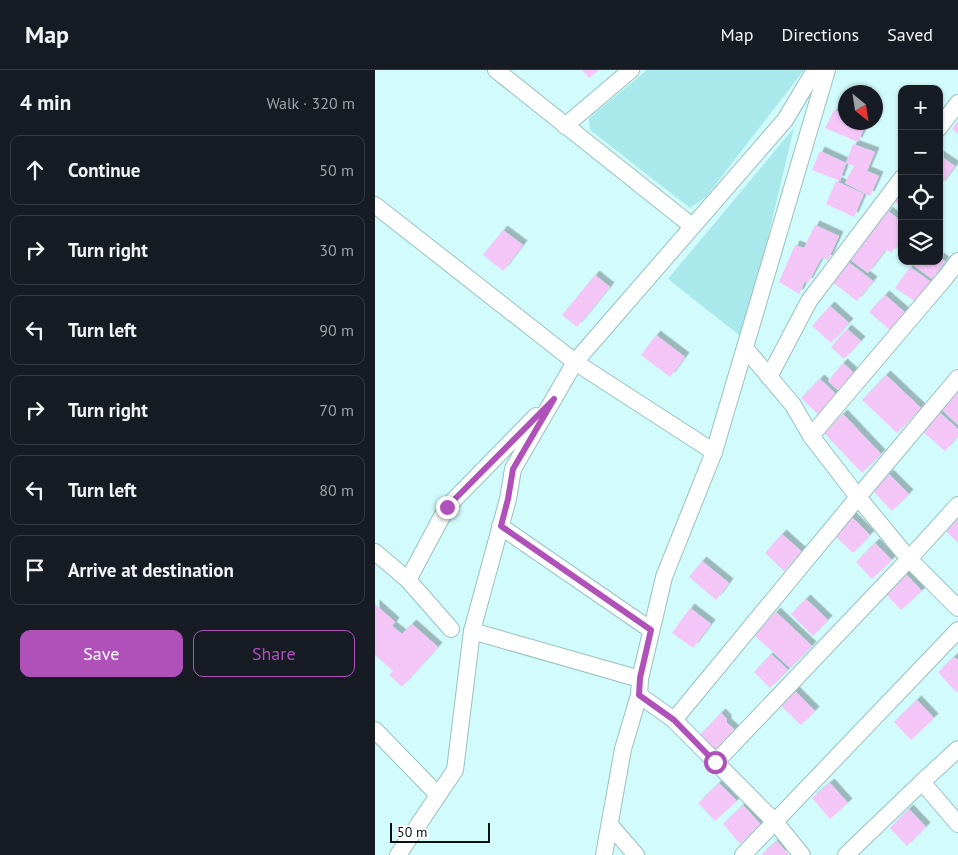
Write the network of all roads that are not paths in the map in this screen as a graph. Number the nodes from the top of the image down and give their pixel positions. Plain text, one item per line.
1 (496, 70) edge
2 (631, 70) edge
3 (815, 70) edge
4 (827, 70) edge
5 (958, 103) edge
6 (943, 123) edge
7 (565, 126) junction
8 (898, 183) edge
9 (375, 205) edge
10 (692, 226) junction
11 (958, 261) edge
12 (745, 348) junction
13 (575, 362) junction
14 (769, 377) junction
15 (958, 378) edge
16 (554, 399) junction
17 (811, 436) junction
18 (714, 452) junction
19 (858, 497) junction
20 (958, 504) edge
21 (501, 526) junction
22 (375, 552) edge
23 (909, 559) junction
24 (408, 580) junction
25 (958, 608) edge
26 (451, 629) dead end
27 (651, 630) junction
28 (958, 630) edge
29 (472, 631) junction
30 (640, 678) junction
31 (639, 695) junction
32 (674, 720) junction
33 (375, 730) edge
34 (958, 749) edge
35 (715, 762) junction
36 (922, 782) junction
37 (439, 795) junction
38 (775, 822) junction
39 (958, 824) edge
40 (609, 825) junction
41 (398, 855) edge
42 (604, 855) edge
43 (636, 855) edge
44 (743, 855) edge
45 (802, 855) edge
46 (846, 855) edge

1 - 7 street
2 - 7 street
3 - 10 street
4 - 12 street
5 - 6 street
7 - 10 street
8 - 14 street
9 - 13 street
10 - 13 street
11 - 17 street
12 - 14 street
12 - 18 street
13 - 16 street
13 - 18 street
14 - 17 street
15 - 19 street
16 - 21 street
16 - 24 street
17 - 19 street
18 - 27 street
19 - 23 street
19 - 32 street
20 - 23 street
21 - 27 street
21 - 29 street
22 - 24 street
23 - 25 street
23 - 35 street
24 - 26 street
27 - 30 street
28 - 38 street
29 - 30 street
29 - 37 street
30 - 31 street
31 - 32 street
31 - 40 street
32 - 35 street
33 - 37 street
34 - 36 street
35 - 38 street
36 - 39 street
36 - 46 street
37 - 41 street
38 - 44 street
38 - 45 street
40 - 42 street
40 - 43 street

